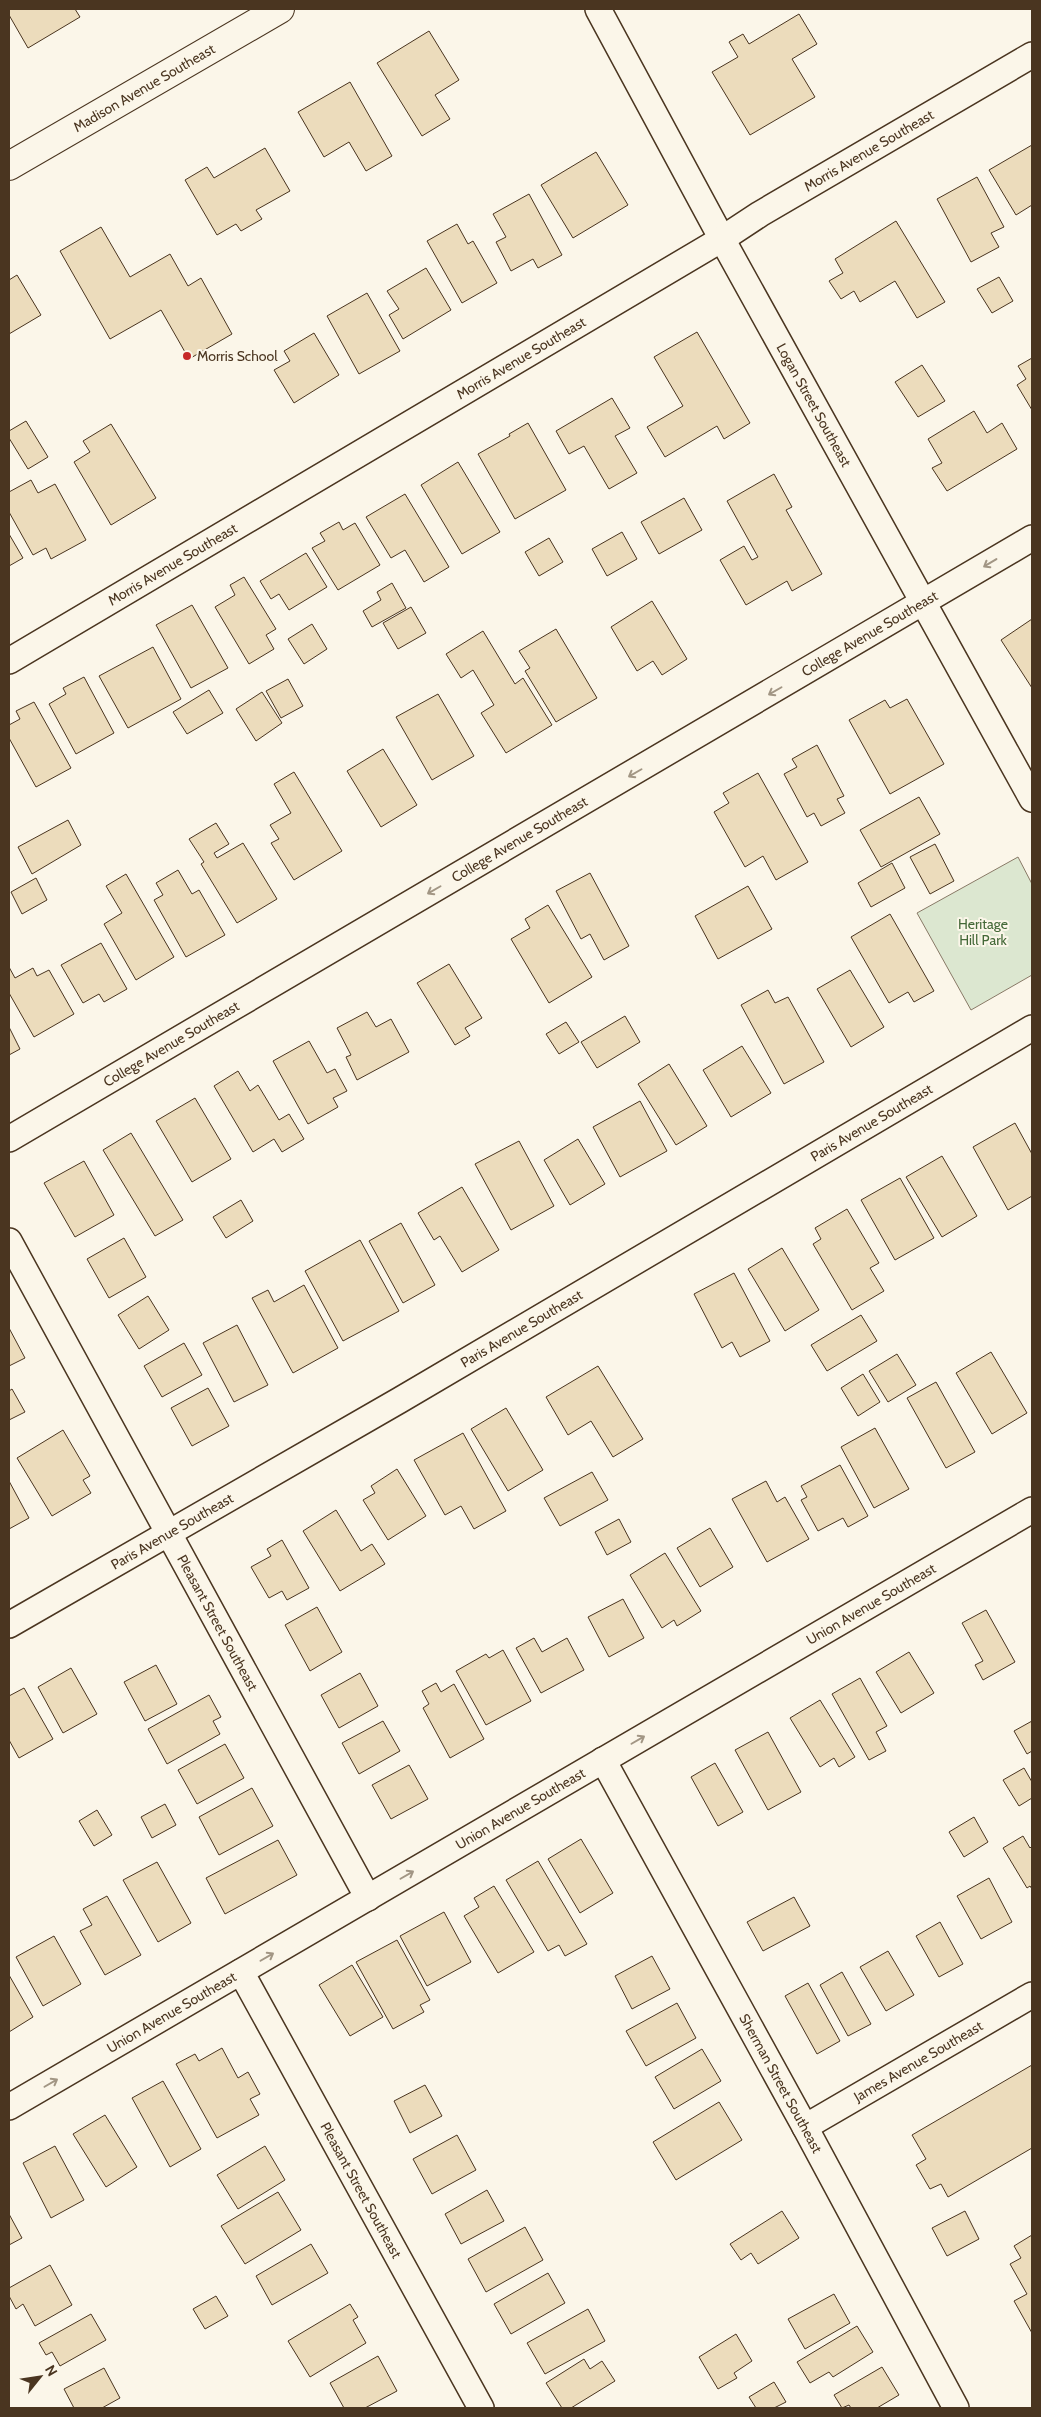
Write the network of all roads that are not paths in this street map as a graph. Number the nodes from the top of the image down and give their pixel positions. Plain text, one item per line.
1 (280, 9) edge
2 (598, 9) edge
3 (1032, 55) edge
4 (9, 166) edge
5 (722, 239) junction
6 (1032, 538) edge
7 (924, 604) junction
8 (9, 661) edge
9 (1032, 799) edge
10 (1032, 1028) edge
11 (9, 1139) edge
12 (9, 1242) edge
13 (1032, 1510) edge
14 (169, 1533) junction
15 (9, 1625) edge
16 (603, 1760) junction
17 (368, 1898) junction
18 (241, 1972) junction
19 (1032, 1996) edge
20 (9, 2108) edge
21 (805, 2127) junction
22 (481, 2408) edge
23 (956, 2408) edge

1 - 4 street, Madison Avenue Southeast
2 - 5 street, Logan Street Southeast
3 - 5 street, Morris Avenue Southeast
5 - 7 street, Logan Street Southeast
5 - 8 street, Morris Avenue Southeast
6 -> 7 street, College Avenue Southeast
7 - 9 street, Logan Street Southeast
7 -> 11 street, College Avenue Southeast
10 - 14 street, Paris Avenue Southeast
12 - 14 street, Pleasant Street Southeast
16 -> 13 street, Union Avenue Southeast
14 - 15 street, Paris Avenue Southeast
14 - 17 street, Pleasant Street Southeast
17 -> 16 street, Union Avenue Southeast
16 - 21 street, Sherman Street Southeast
18 -> 17 street, Union Avenue Southeast
20 -> 18 street, Union Avenue Southeast
18 - 22 street, Pleasant Street Southeast
19 - 21 street, James Avenue Southeast
21 - 23 street, Sherman Street Southeast

